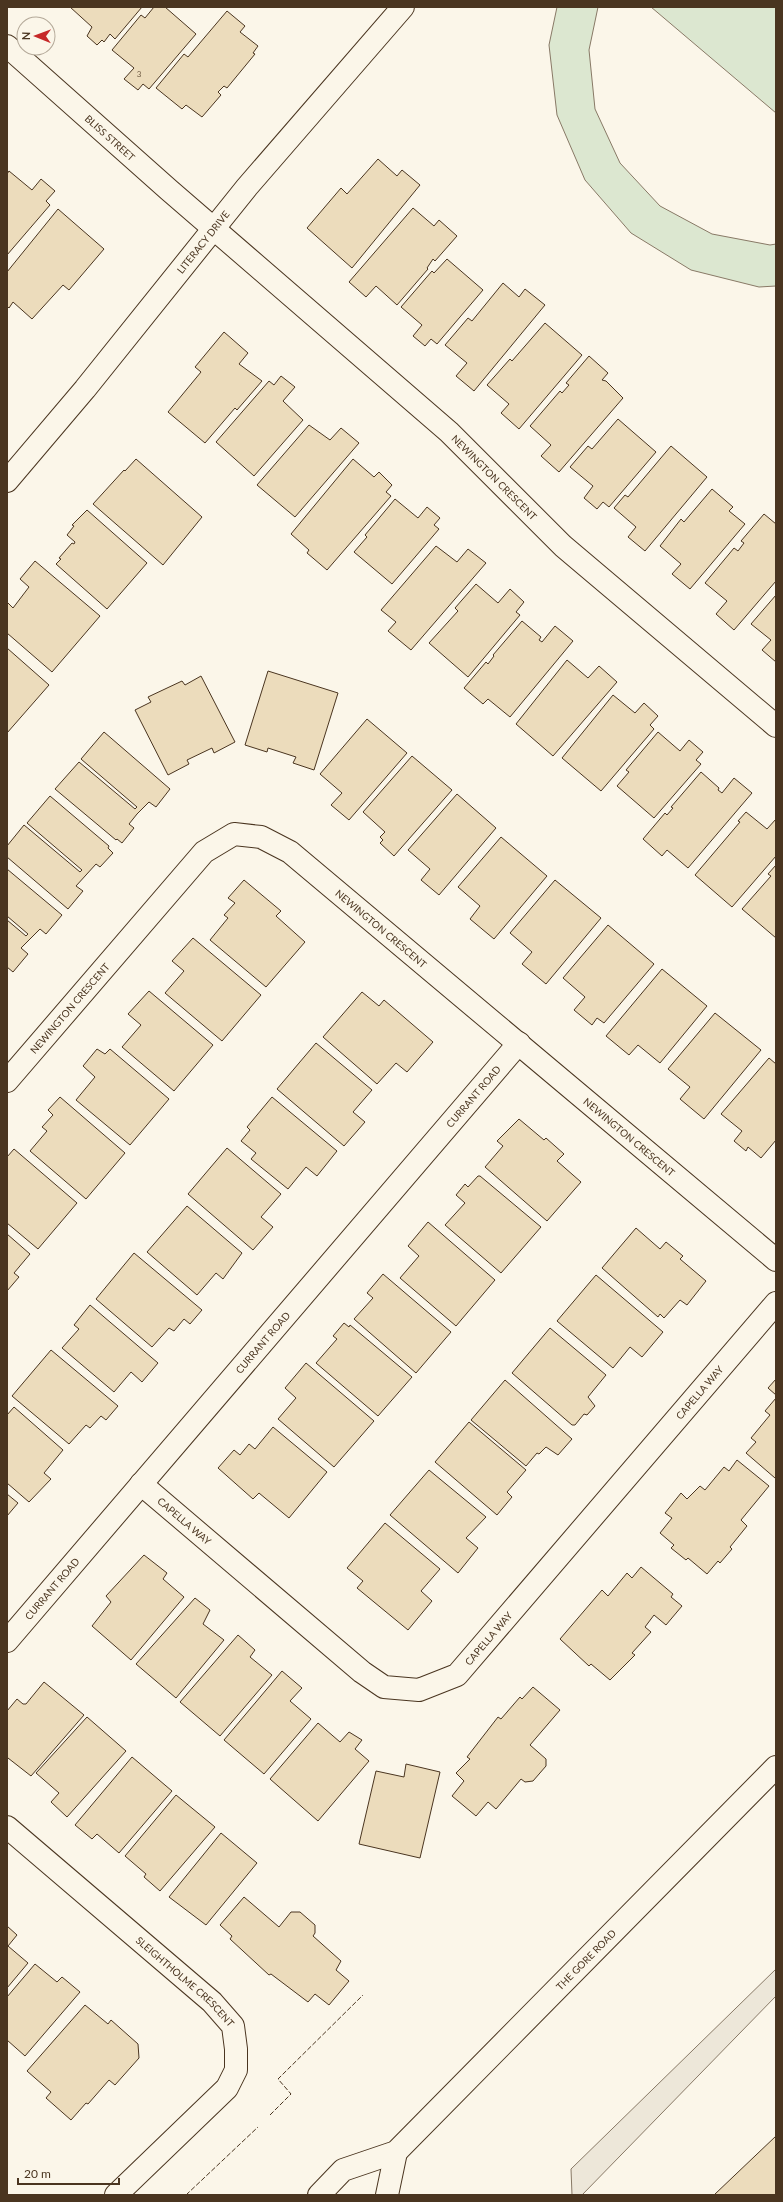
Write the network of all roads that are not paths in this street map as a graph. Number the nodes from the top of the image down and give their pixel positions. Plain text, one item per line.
1 (403, 7) edge
2 (7, 46) edge
3 (213, 228) junction
4 (7, 482) edge
5 (776, 726) edge
6 (519, 1043) junction
7 (7, 1081) edge
8 (776, 1260) edge
9 (776, 1303) edge
10 (141, 1484) junction
11 (7, 1641) edge
12 (776, 1767) edge
13 (7, 1827) edge
14 (396, 2152) junction
15 (116, 2195) edge
16 (319, 2195) edge
17 (387, 2195) edge

1 - 3 street, LITERACY DRIVE
2 - 3 street, BLISS STREET
3 - 4 street, LITERACY DRIVE
3 - 5 street, NEWINGTON CRESCENT
6 - 7 street, NEWINGTON CRESCENT
6 - 8 street, NEWINGTON CRESCENT
6 - 10 street, CURRANT ROAD
9 - 10 street, CAPELLA WAY
10 - 11 street, CURRANT ROAD
12 - 14 street, THE GORE ROAD
13 - 15 street, SLEIGHTHOLME CRESCENT
14 - 16 street, THE GORE ROAD
14 - 17 street

